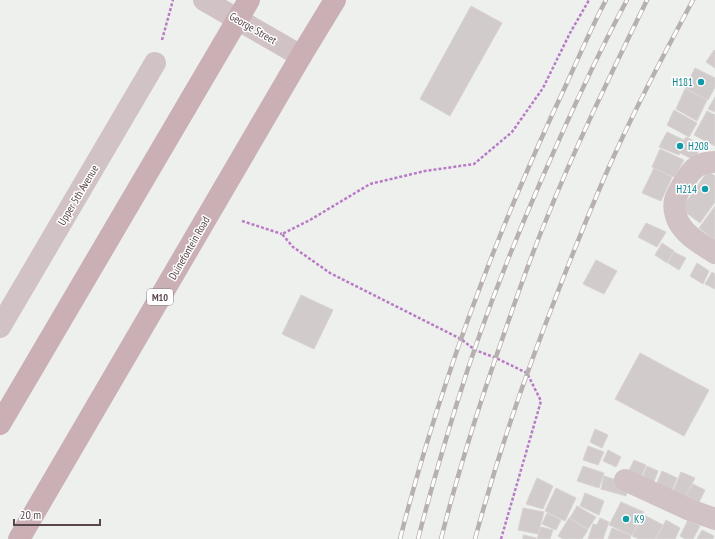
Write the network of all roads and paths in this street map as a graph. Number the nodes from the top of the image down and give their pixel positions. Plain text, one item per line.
1 (173, 0) edge
2 (204, 0) edge
3 (249, 0) edge
4 (335, 0) edge
5 (588, 0) edge
6 (238, 19) junction
7 (301, 56) junction
8 (155, 63) joint
9 (715, 162) edge
10 (242, 221) dead end
11 (282, 234) junction
12 (715, 253) edge
13 (0, 327) edge
14 (0, 424) edge
15 (625, 480) dead end
16 (715, 519) edge
17 (19, 539) edge
18 (501, 539) edge

1 - 8 path
2 - 6 street, George Street
3 - 6 main road
4 - 7 main road, Duinefontein Road / M10
5 - 11 path
6 - 7 street, George Street
6 - 14 main road
7 - 17 main road, Duinefontein Road / M10
8 - 13 street, Upper 5th Avenue
9 - 12 street
10 - 11 path
11 - 18 path
15 - 16 street

